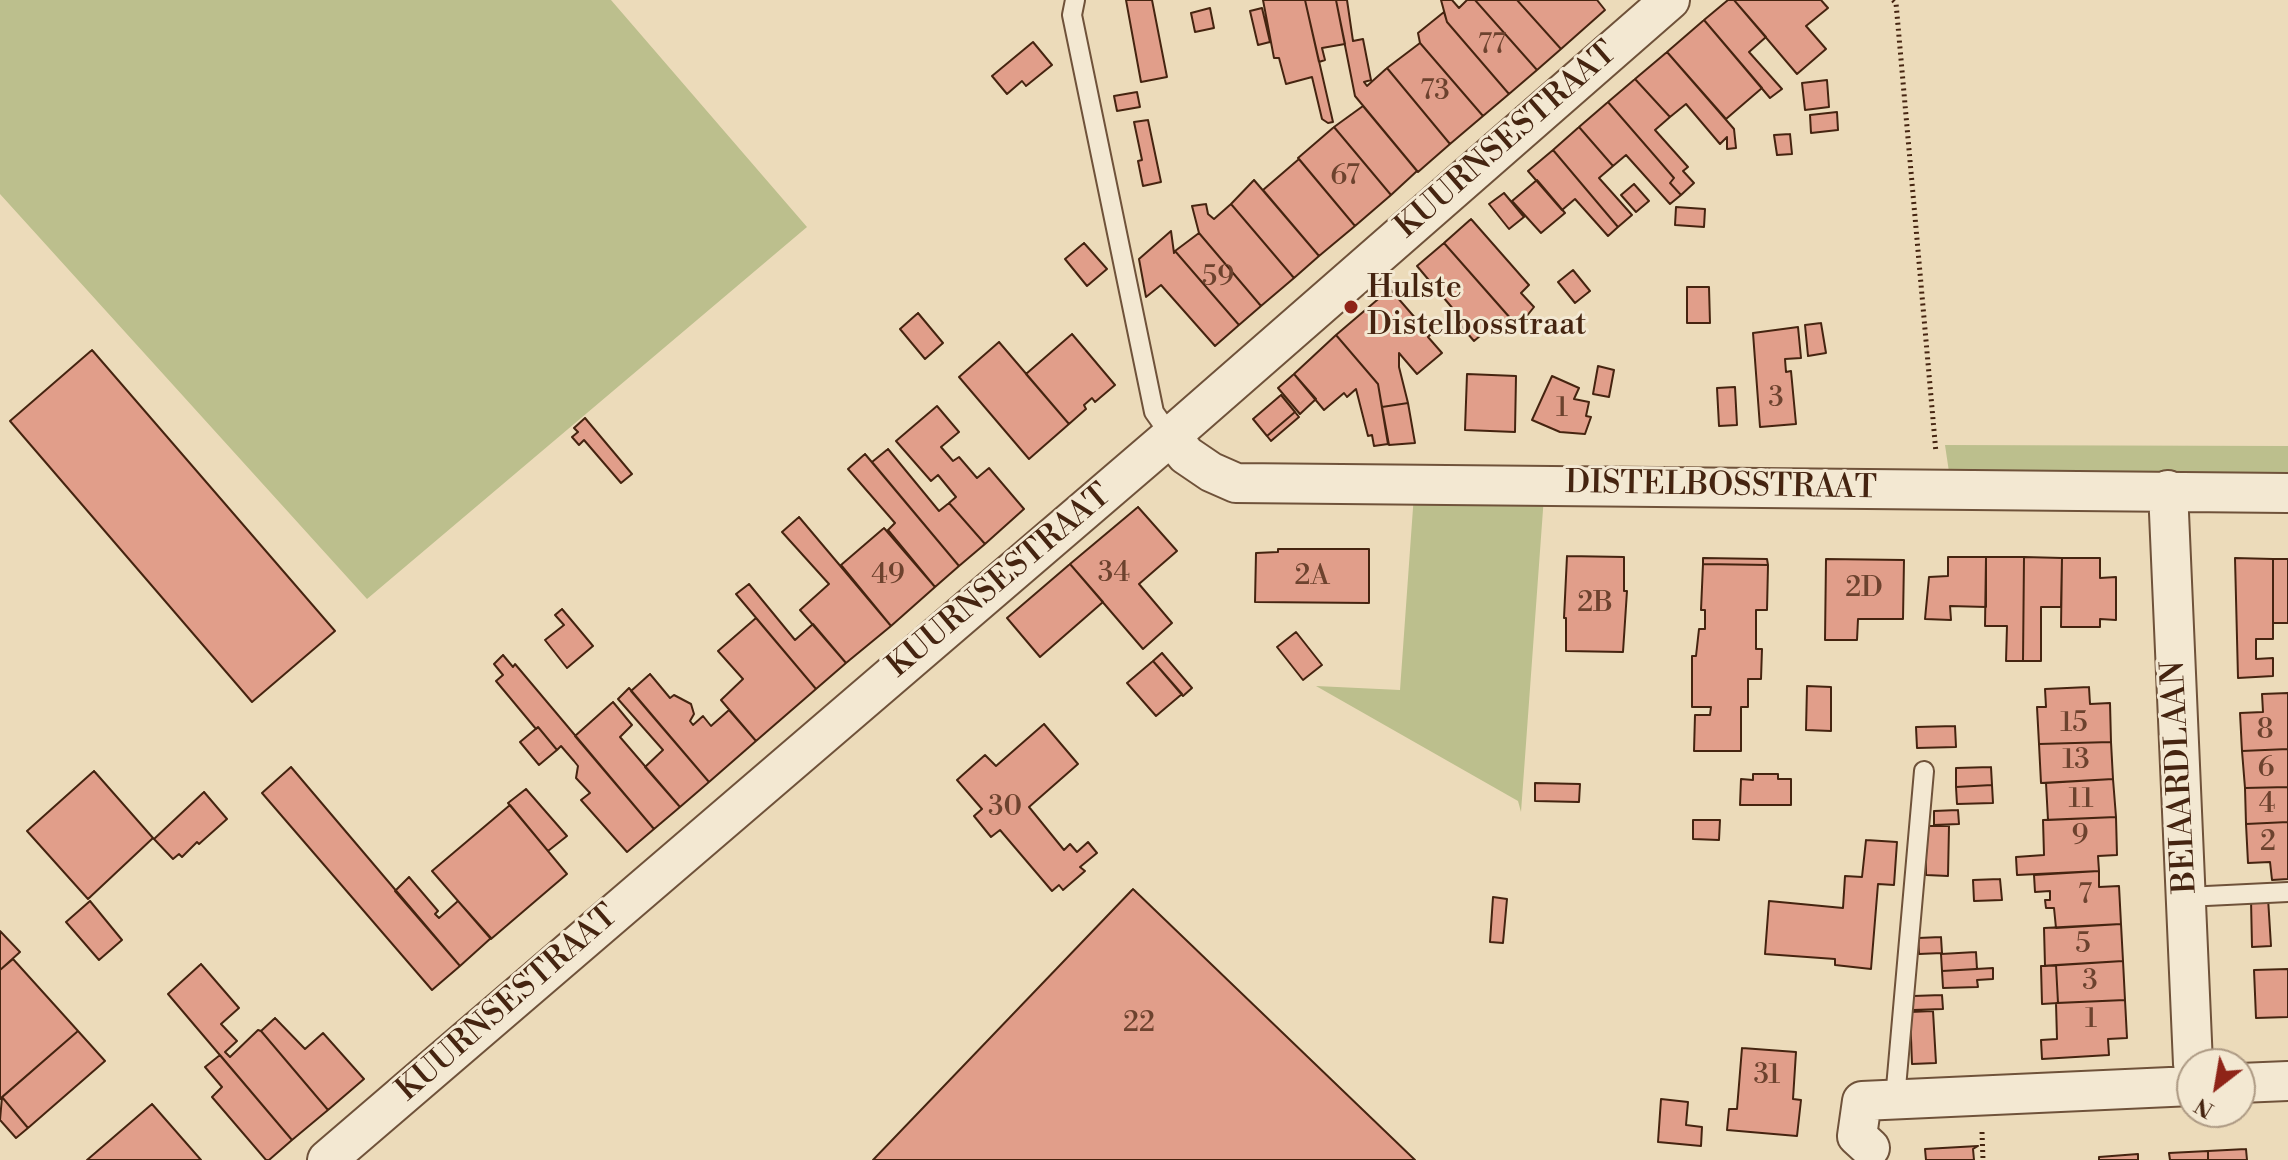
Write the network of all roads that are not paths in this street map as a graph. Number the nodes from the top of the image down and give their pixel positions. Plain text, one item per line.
1 (1075, 0) edge
2 (1670, 0) edge
3 (1171, 436) junction
4 (2168, 490) junction
5 (2288, 493) edge
6 (1924, 771) dead end
7 (2288, 892) edge
8 (2186, 897) junction
9 (2192, 1048) edge
10 (2288, 1081) edge
11 (2256, 1082) edge
12 (2176, 1087) edge
13 (1895, 1099) junction
14 (1870, 1148) dead end
15 (327, 1160) edge

1 - 3 lane
2 - 3 street, KUURNSESTRAAT
3 - 4 street, DISTELBOSSTRAAT
3 - 15 street, KUURNSESTRAAT
4 - 5 street, DISTELBOSSTRAAT
4 - 8 street, BEIAARDLAAN
6 - 13 lane
7 - 8 lane
8 - 9 street, BEIAARDLAAN
10 - 11 street
12 - 13 street
13 - 14 street

